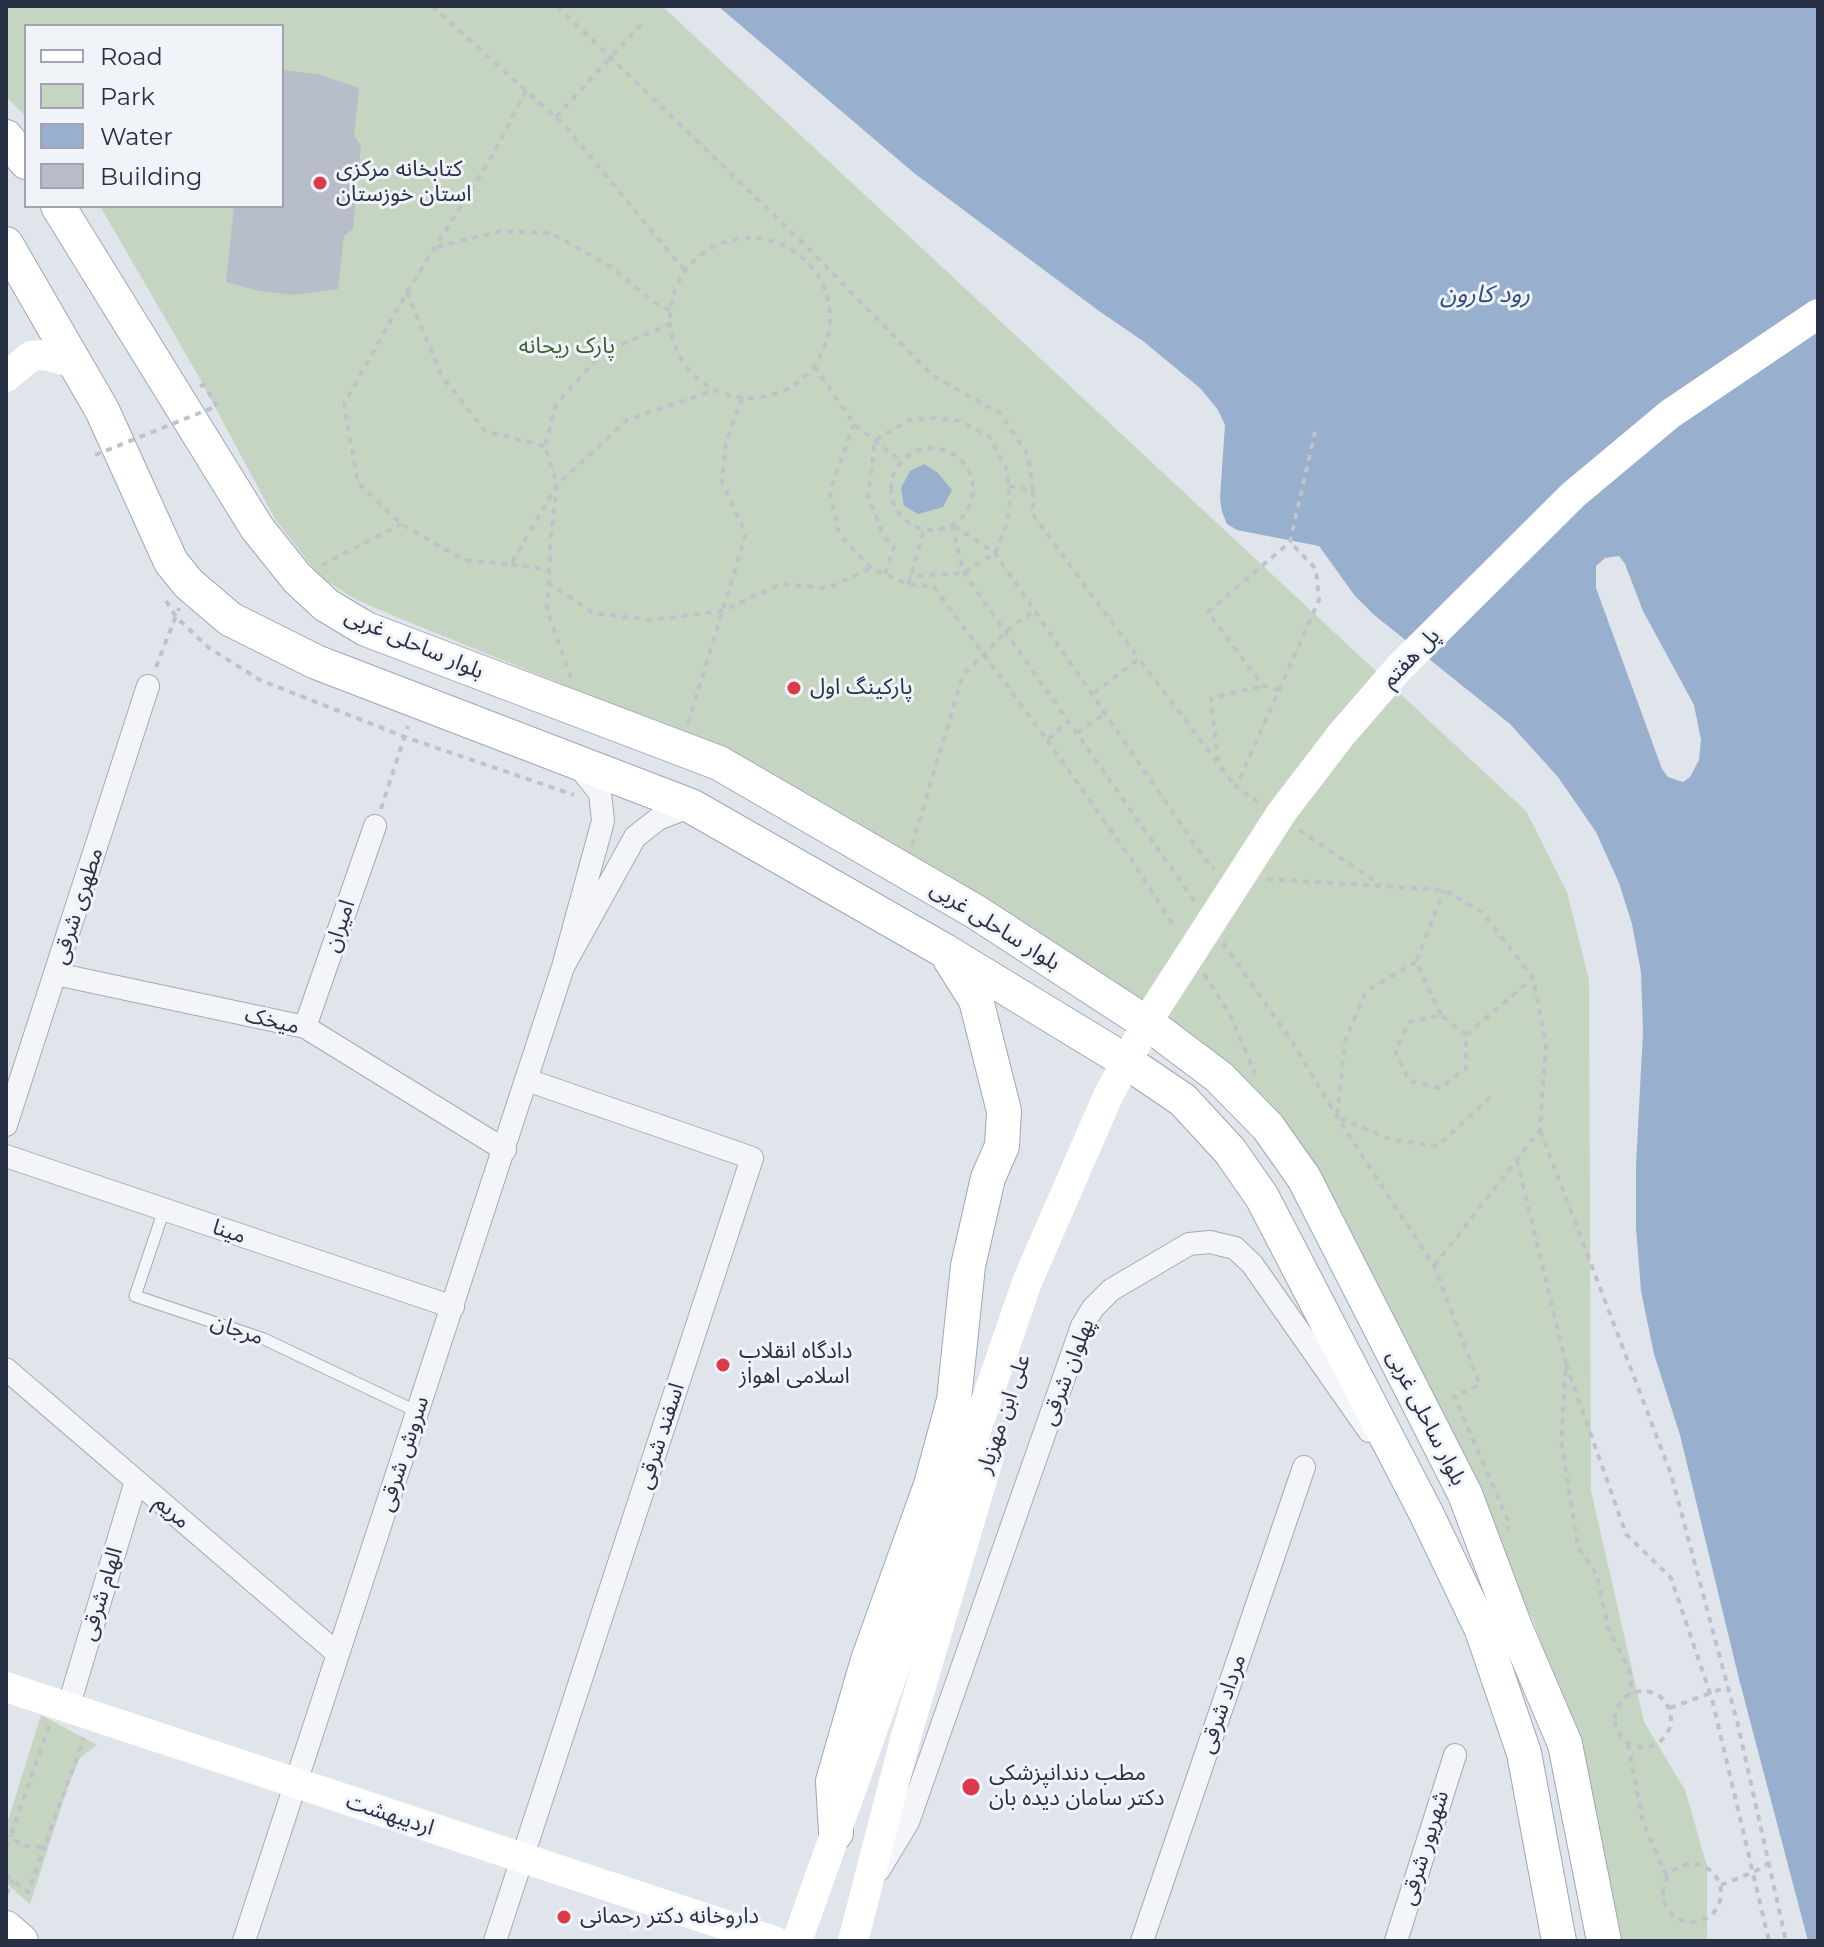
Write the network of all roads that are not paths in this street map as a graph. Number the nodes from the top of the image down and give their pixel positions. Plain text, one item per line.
1 (6, 137) edge
2 (24, 160) edge
3 (59, 208) edge
4 (6, 245) edge
5 (1818, 314) edge
6 (1818, 338) edge
7 (75, 363) junction
8 (6, 377) edge
9 (148, 686) road end
10 (575, 762) junction
11 (691, 806) junction
12 (375, 826) road end
13 (945, 951) junction
14 (563, 967) junction
15 (56, 974) junction
16 (305, 1027) junction
17 (527, 1080) junction
18 (1119, 1097) junction
19 (6, 1125) edge
20 (505, 1150) junction
21 (6, 1156) edge
22 (164, 1210) junction
23 (453, 1307) junction
24 (6, 1369) edge
25 (418, 1412) junction
26 (1304, 1467) dead end
27 (136, 1481) junction
28 (1426, 1513) junction
29 (338, 1654) junction
30 (6, 1687) edge
31 (81, 1712) junction
32 (905, 1740) joint
33 (1455, 1755) dead end
34 (295, 1784) junction
35 (836, 1833) junction
36 (522, 1859) junction
37 (866, 1892) junction
38 (6, 1928) edge
39 (21, 1941) edge
40 (244, 1941) edge
41 (495, 1941) edge
42 (774, 1941) edge
43 (797, 1941) edge
44 (853, 1941) edge
45 (1142, 1941) edge
46 (1396, 1941) edge
47 (1559, 1941) edge
48 (1604, 1941) edge

1 - 2 main road
3 - 48 main road, بلوار ساحلی غربی
4 - 7 main road, بلوار ساحلی غربی
5 - 18 main road, پل هفتم, bridge
6 - 18 main road, پل هفتم
7 - 8 main road
7 - 10 main road, بلوار ساحلی غربی
9 - 15 street, مطهری شرقی
10 - 11 main road, بلوار ساحلی غربی
10 - 14 street
11 - 13 main road, بلوار ساحلی غربی
11 - 14 street
12 - 16 street, امیران
13 - 28 main road, بلوار ساحلی غربی
13 - 35 main road
14 - 17 street, سروش شرقی
15 - 16 street, میخک
15 - 19 street, مطهری شرقی
16 - 20 street, میخک
17 - 20 street, سروش شرقی
17 - 36 street, اسفند شرقی
18 - 32 main road, علی ابن مهزیار
18 - 35 main road
20 - 23 street, سروش شرقی
21 - 22 street, مینا
22 - 23 street, مینا
22 - 25 lane, مرجان
23 - 25 street, سروش شرقی
24 - 27 street, مریم
25 - 29 street, سروش شرقی
26 - 45 street, مرداد شرقی
27 - 29 street, مریم
27 - 31 street, الهام شرقی
28 - 37 street, پهلوان شرقی
28 - 47 main road, بلوار ساحلی غربی
29 - 34 street, سروش شرقی
30 - 31 main road, اردیبهشت
31 - 34 main road, اردیبهشت
32 - 37 main road, پهلوان شرقی
33 - 46 street, شهریور شرقی
34 - 36 main road, اردیبهشت
34 - 40 street, سروش شرقی
35 - 43 main road
36 - 41 street, اسفند شرقی
36 - 42 main road, اردیبهشت
37 - 44 main road, پهلوان شرقی
38 - 39 main road

